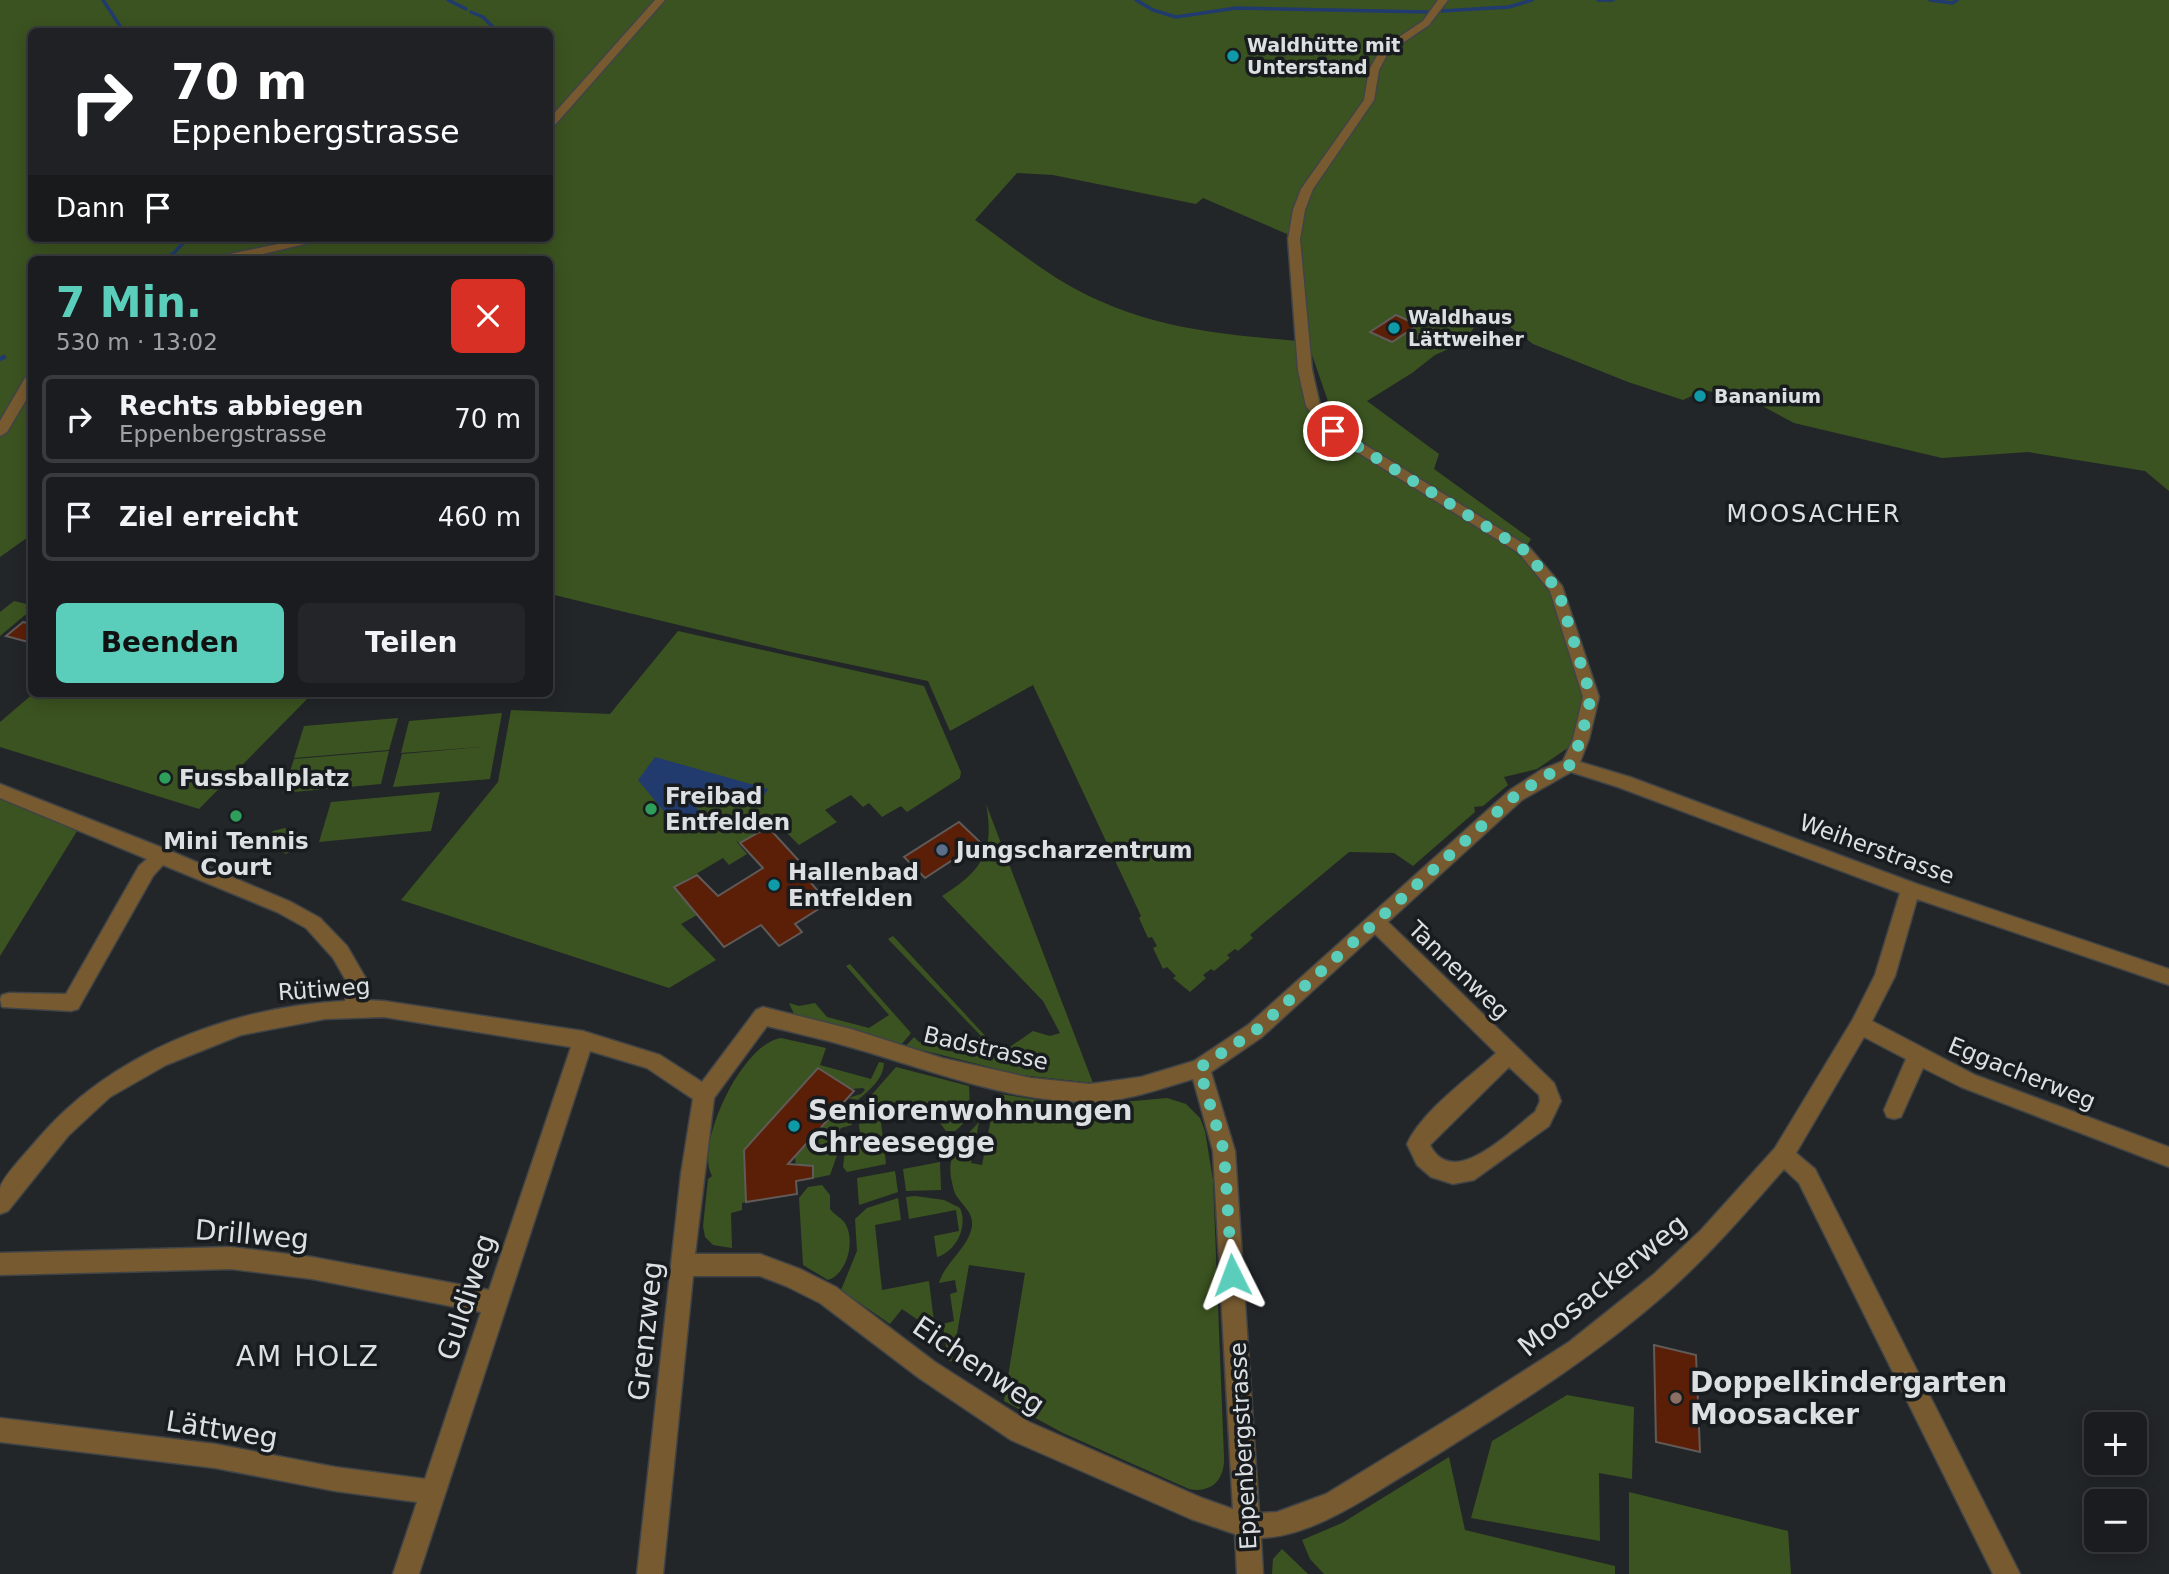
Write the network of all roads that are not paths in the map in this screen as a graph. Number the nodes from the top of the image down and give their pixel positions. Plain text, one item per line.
1 (660, 0) edge
2 (1441, 4) edge
3 (553, 121) edge
4 (305, 242) edge
5 (239, 256) edge
6 (28, 385) edge
7 (0, 432) edge
8 (1570, 765) junction
9 (0, 791) edge
10 (162, 855) junction
11 (1910, 888) junction
12 (1374, 922) junction
13 (2169, 977) edge
14 (9, 1001) dead end
15 (354, 1008) junction
16 (1860, 1025) junction
17 (583, 1040) junction
18 (1510, 1054) junction
19 (1918, 1056) junction
20 (1199, 1068) junction
21 (704, 1095) junction
22 (1894, 1110) dead end
23 (1783, 1156) junction
24 (2169, 1157) edge
25 (4, 1191) edge
26 (0, 1264) edge
27 (682, 1265) junction
28 (495, 1303) junction
29 (0, 1430) edge
30 (433, 1492) junction
31 (1248, 1526) junction
32 (406, 1574) edge
33 (650, 1574) edge
34 (1250, 1574) edge
35 (2007, 1574) edge

1 - 3 street
2 - 8 street
4 - 5 street
6 - 7 street
8 - 11 street, Weiherstrasse
8 - 12 street
9 - 10 street
10 - 14 street
10 - 15 street
11 - 13 street, Weiherstrasse
11 - 16 street, Moosackerweg
12 - 18 street, Tannenweg
12 - 20 street
15 - 17 street, Rütiweg
15 - 25 street, Rütiweg
16 - 19 street, Eggacherweg
16 - 23 street, Moosackerweg
17 - 21 street, Rütiweg
17 - 28 street, Guldiweg
18 - 18 street, Tannenweg
19 - 22 street
19 - 24 street, Eggacherweg
20 - 21 street, Badstrasse
20 - 31 street, Eppenbergstrasse
21 - 27 street, Grenzweg
23 - 31 street, Moosackerweg
23 - 35 street
26 - 28 street, Drillweg
27 - 31 street, Eichenweg
27 - 33 street, Grenzweg
28 - 30 street, Guldiweg
29 - 30 street, Lättweg
30 - 32 street, Guldiweg
31 - 34 street, Eppenbergstrasse

